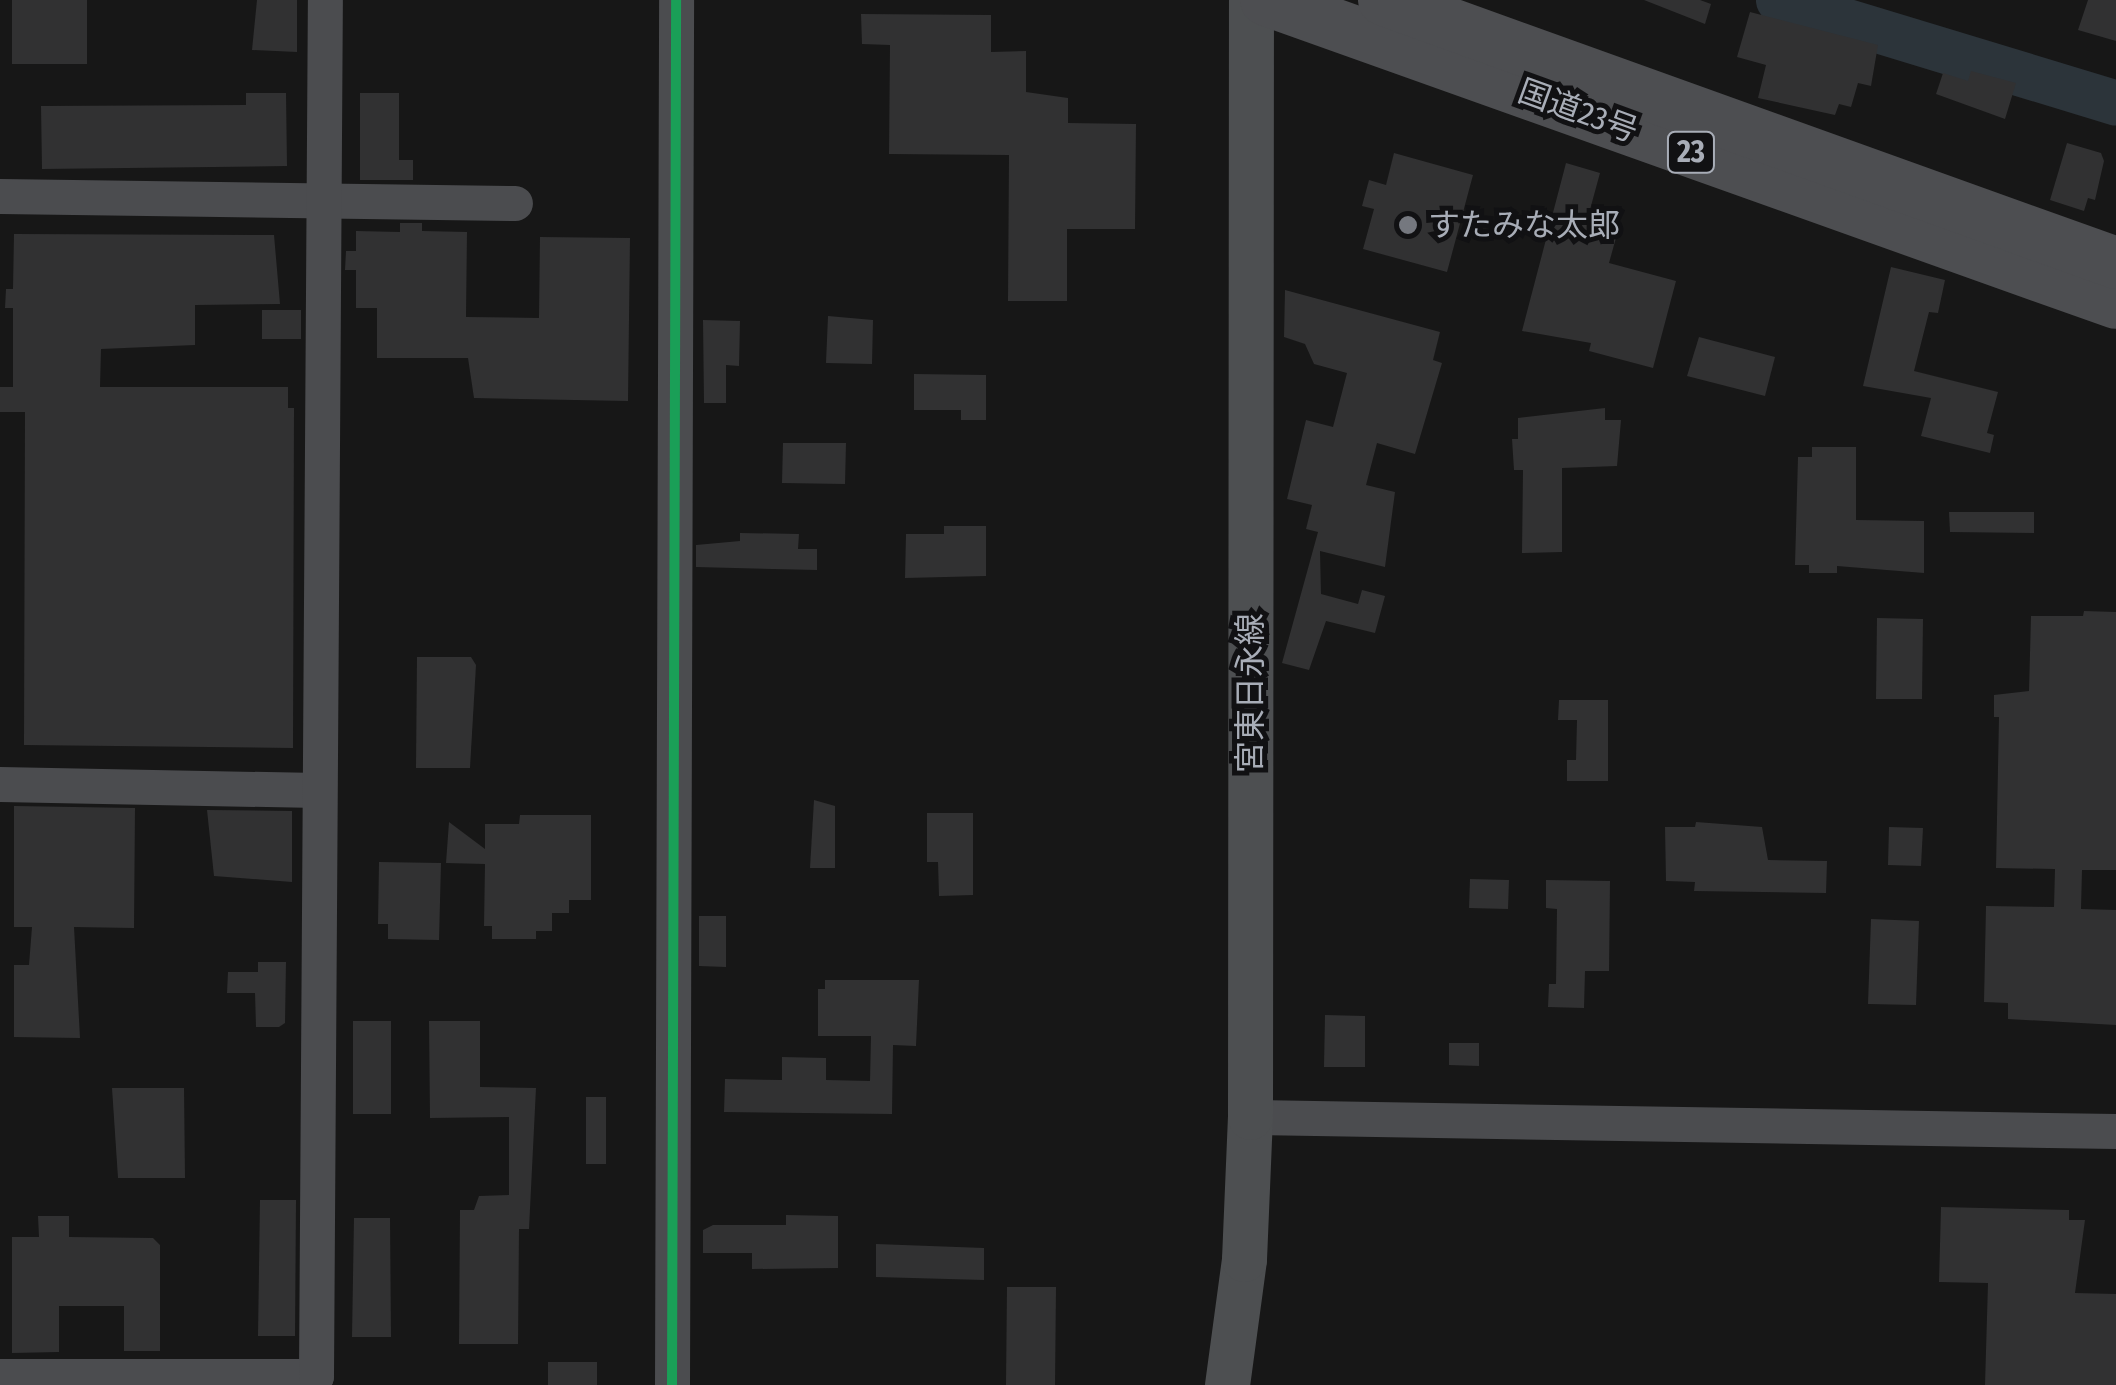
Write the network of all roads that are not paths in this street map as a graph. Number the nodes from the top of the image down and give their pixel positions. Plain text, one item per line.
1 (325, 0) edge
2 (676, 0) edge
3 (1251, 0) edge
4 (1266, 0) edge
5 (1384, 0) edge
6 (0, 196) edge
7 (322, 200) junction
8 (515, 203) dead end
9 (2116, 263) edge
10 (2116, 304) edge
11 (0, 784) edge
12 (318, 790) junction
13 (1250, 1118) junction
14 (2116, 1132) edge
15 (0, 1376) edge
16 (672, 1385) edge
17 (1226, 1385) edge

1 - 7 street
2 - 16 street
3 - 13 main road, 宮東日永線
4 - 10 highway, 国道23号 / 23
5 - 9 highway, 国道23号 / 23
6 - 7 street
7 - 8 street
7 - 12 street
11 - 12 street
12 - 15 street
13 - 14 street
13 - 17 main road, 宮東日永線

